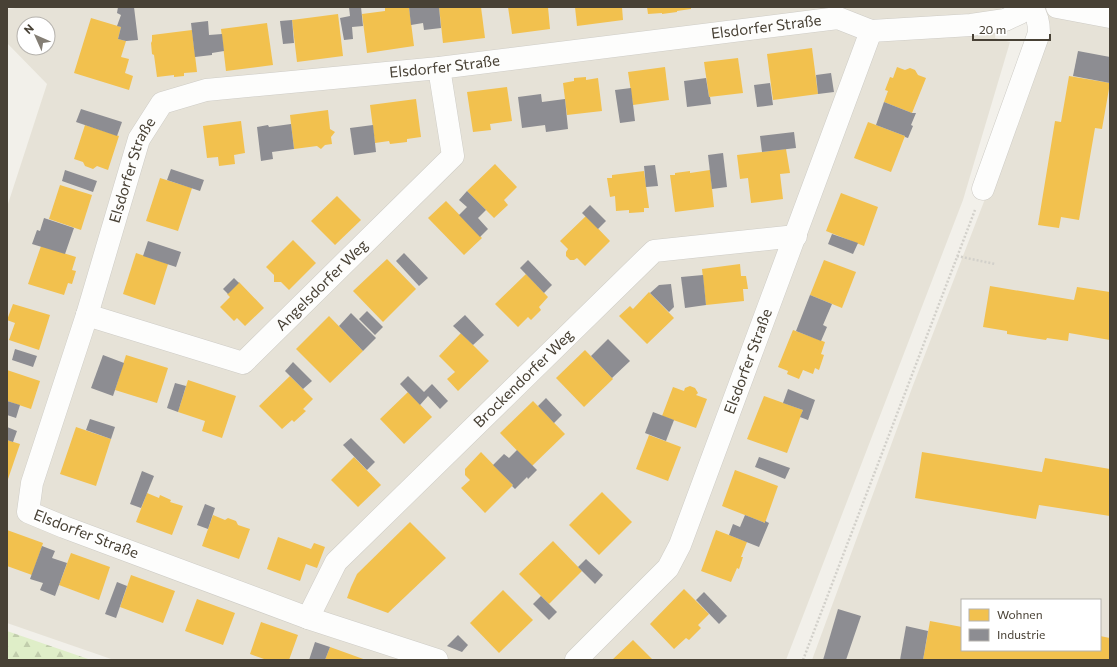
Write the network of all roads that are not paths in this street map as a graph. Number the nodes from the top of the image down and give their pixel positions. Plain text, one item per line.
1 (1026, 7) edge
2 (1032, 7) edge
3 (1057, 7) edge
4 (1110, 16) edge
5 (871, 31) junction
6 (439, 68) junction
7 (983, 189) road end
8 (796, 236) junction
9 (87, 315) junction
10 (308, 618) junction
11 (437, 660) edge
12 (576, 660) edge

1 - 5 street, Elsdorfer Straße
2 - 7 street
3 - 4 street
5 - 6 street, Elsdorfer Straße
5 - 8 street, Elsdorfer Straße
6 - 9 street, Elsdorfer Straße
6 - 9 street, Angelsdorfer Weg
8 - 10 street, Brockendorfer Weg
8 - 12 street, Elsdorfer Straße
9 - 10 street, Elsdorfer Straße
10 - 11 street, Elsdorfer Straße

